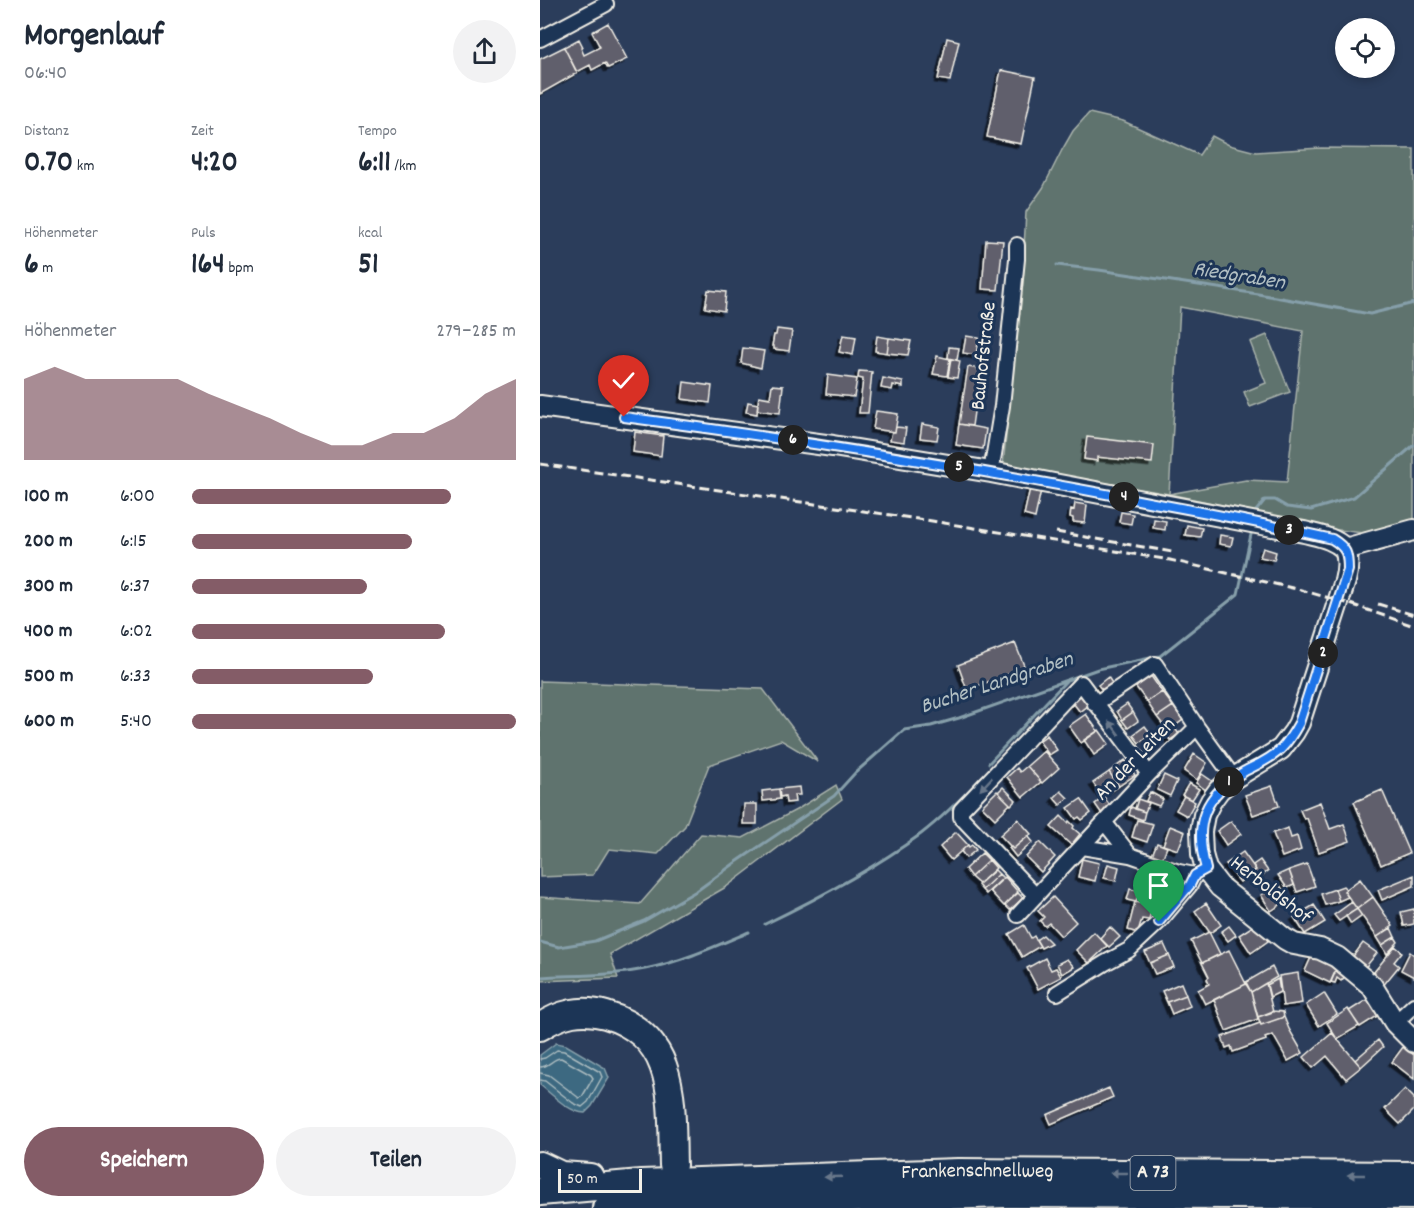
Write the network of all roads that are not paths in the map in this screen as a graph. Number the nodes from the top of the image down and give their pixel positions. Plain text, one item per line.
1 (606, 4) dead end
2 (540, 39) edge
3 (1017, 245) dead end
4 (540, 406) edge
5 (991, 472) junction
6 (1414, 530) edge
7 (1345, 549) junction
8 (1095, 704) junction
9 (1197, 727) junction
10 (1149, 774) junction
11 (1234, 778) junction
12 (1105, 823) junction
13 (1082, 847) junction
14 (1130, 855) junction
15 (1200, 872) junction
16 (1036, 896) junction
17 (1018, 915) dead end
18 (1057, 993) dead end
19 (1414, 1005) edge
20 (1395, 1023) junction
21 (540, 1027) edge
22 (1414, 1042) edge
23 (540, 1165) edge
24 (673, 1165) dead end
25 (1414, 1175) edge
26 (641, 1184) junction
27 (540, 1192) edge
28 (1210, 1194) junction
29 (1414, 1196) edge
30 (606, 1208) edge
31 (1130, 1208) edge

1 - 2 street
3 - 5 street, Bauhofstraße
4 - 5 street
5 - 7 street
6 - 7 street
7 - 11 street, Herboldshof
8 - 9 street
10 -> 8 street
8 -> 16 street
9 - 10 street, An der Leiten
9 - 11 street
10 - 12 street, An der Leiten
11 - 15 street, Herboldshof
12 - 13 street, An der Leiten
12 - 14 street, An der Leiten
13 - 14 street
13 - 16 street, An der Leiten
14 - 15 street
15 - 18 street
15 - 20 street, Herboldshof
16 - 17 street, An der Leiten
19 - 20 street
20 - 22 street, Herboldshof
21 - 24 highway
23 - 26 highway
25 -> 26 highway, Frankenschnellweg / A 73
26 - 27 highway, Frankenschnellweg / A 73
28 - 29 highway, Frankenschnellweg / A 73
28 - 30 highway, Frankenschnellweg / A 73
28 - 31 highway

